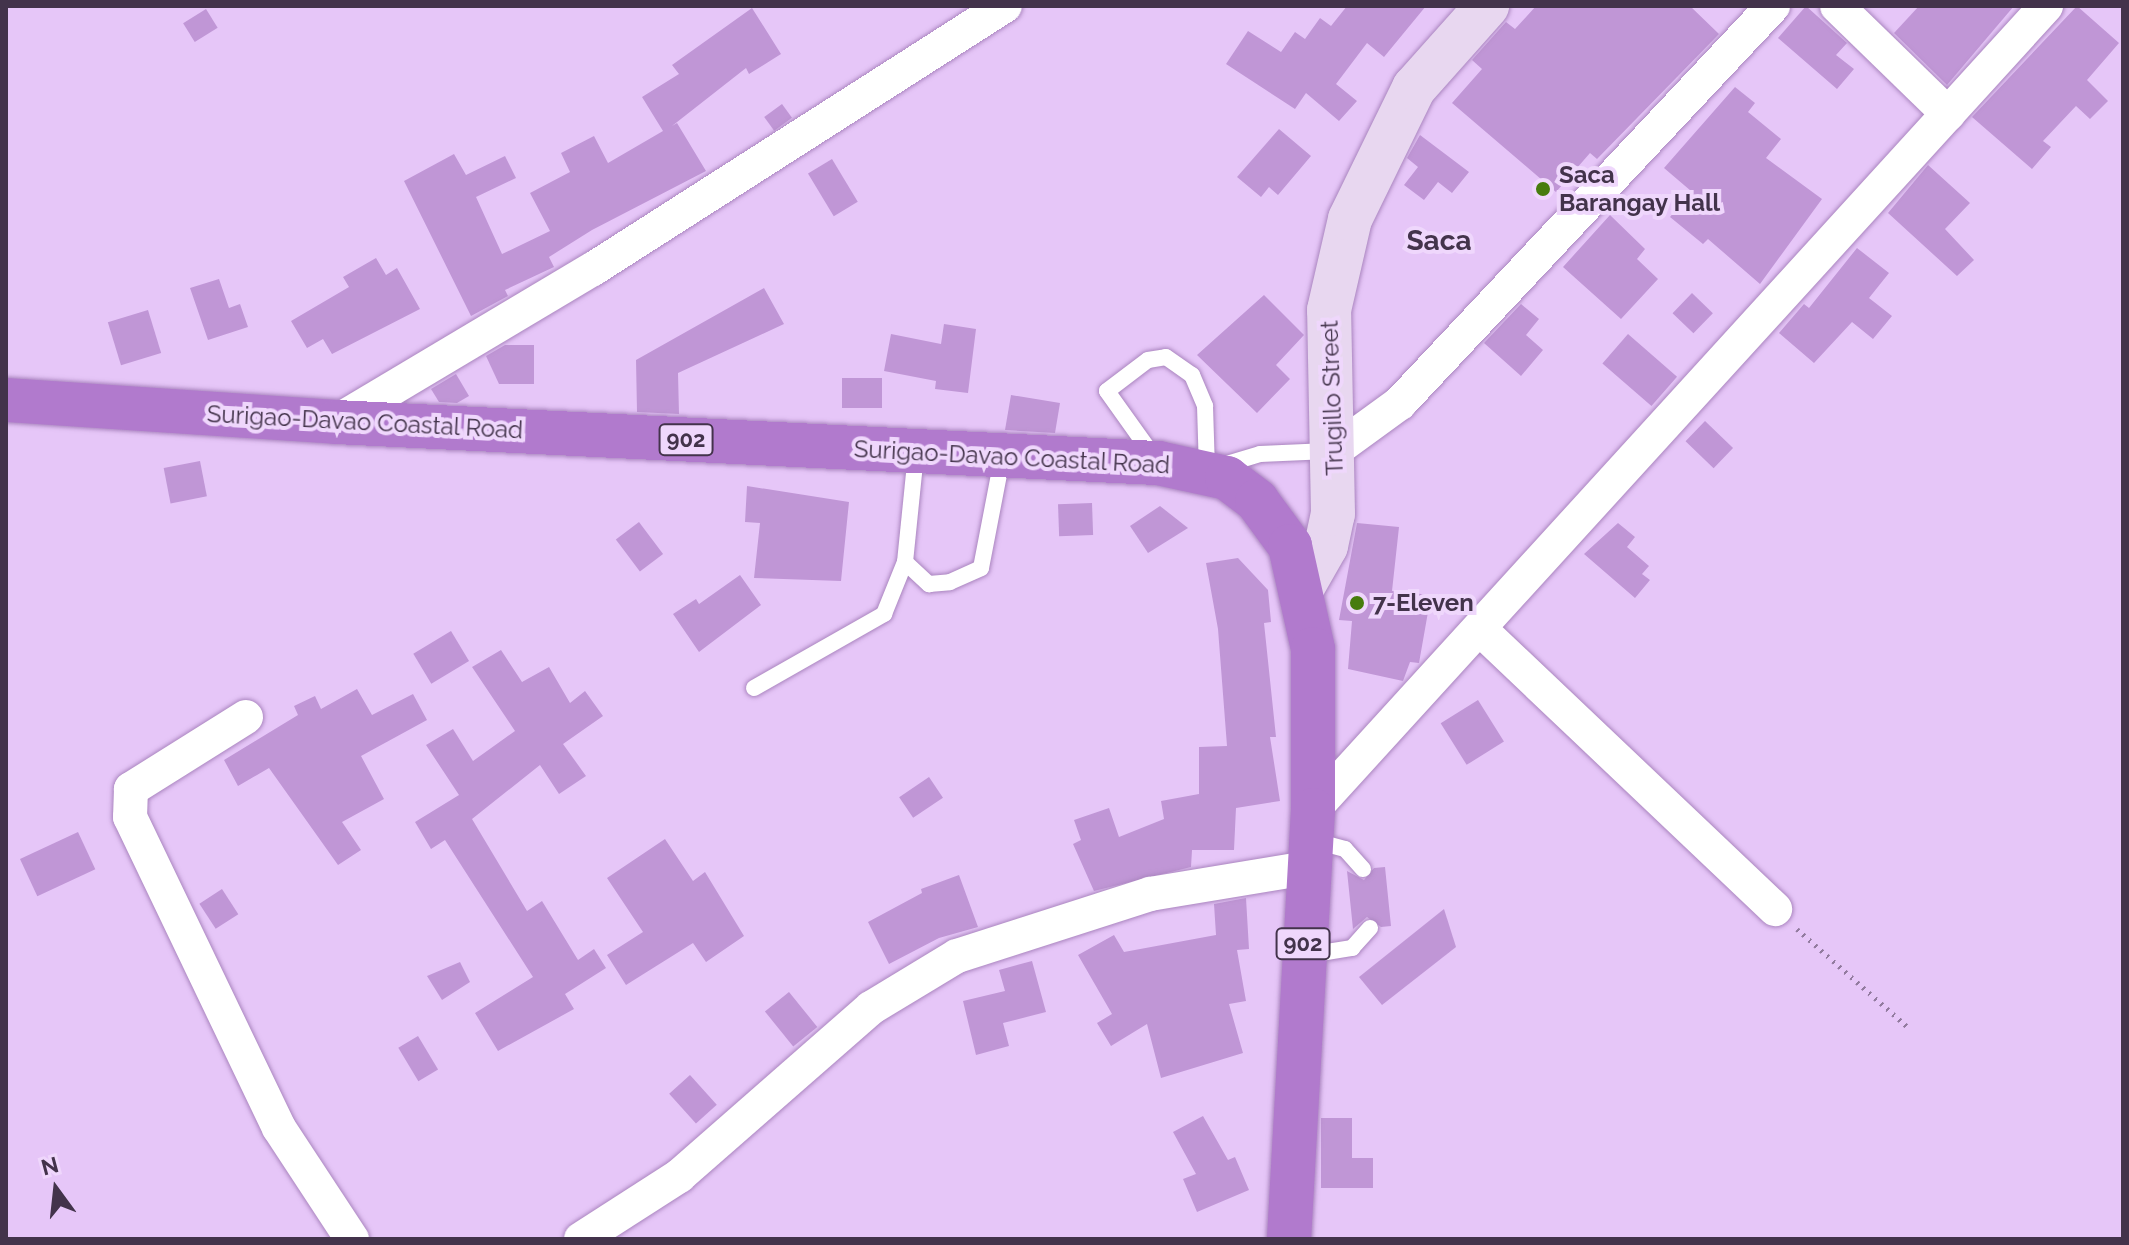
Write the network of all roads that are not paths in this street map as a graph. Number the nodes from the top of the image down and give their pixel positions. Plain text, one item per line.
1 (1005, 6) edge
2 (1487, 6) edge
3 (1773, 6) edge
4 (1837, 6) edge
5 (2046, 6) edge
6 (1948, 114) junction
7 (6, 400) edge
8 (336, 422) junction
9 (916, 451) junction
10 (1334, 451) junction
11 (1003, 455) junction
12 (1158, 463) junction
13 (1207, 470) junction
14 (905, 562) junction
15 (1302, 588) junction
16 (1480, 629) junction
17 (754, 688) dead end
18 (246, 717) dead end
19 (1310, 839) junction
20 (1363, 869) dead end
21 (1775, 909) road end
22 (1370, 928) dead end
23 (1303, 956) junction
24 (352, 1239) edge
25 (581, 1239) edge
26 (1289, 1239) edge

1 - 8 street
2 - 10 street, Trugillo Street
3 - 10 street
4 - 6 street
5 - 6 street
6 - 16 street
7 - 8 highway, Surigao-Davao Coastal Road / 902
8 - 9 highway, Surigao-Davao Coastal Road / 902
9 - 11 highway, Surigao-Davao Coastal Road / 902
9 - 14 lane
10 - 13 lane
10 - 15 street, Trugillo Street
11 - 12 highway, Surigao-Davao Coastal Road / 902
11 - 14 lane
12 - 13 highway, Surigao-Davao Coastal Road / 902
12 - 13 lane
13 - 15 highway, Surigao-Davao Coastal Road / 902
14 - 17 lane
15 - 19 highway, Surigao-Davao Coastal Road / 902
16 - 19 street
16 - 21 street
18 - 24 street
19 - 20 lane
19 - 23 highway, Surigao-Davao Coastal Road / 902
19 - 25 street
22 - 23 lane
23 - 26 highway, Surigao-Davao Coastal Road / 902

